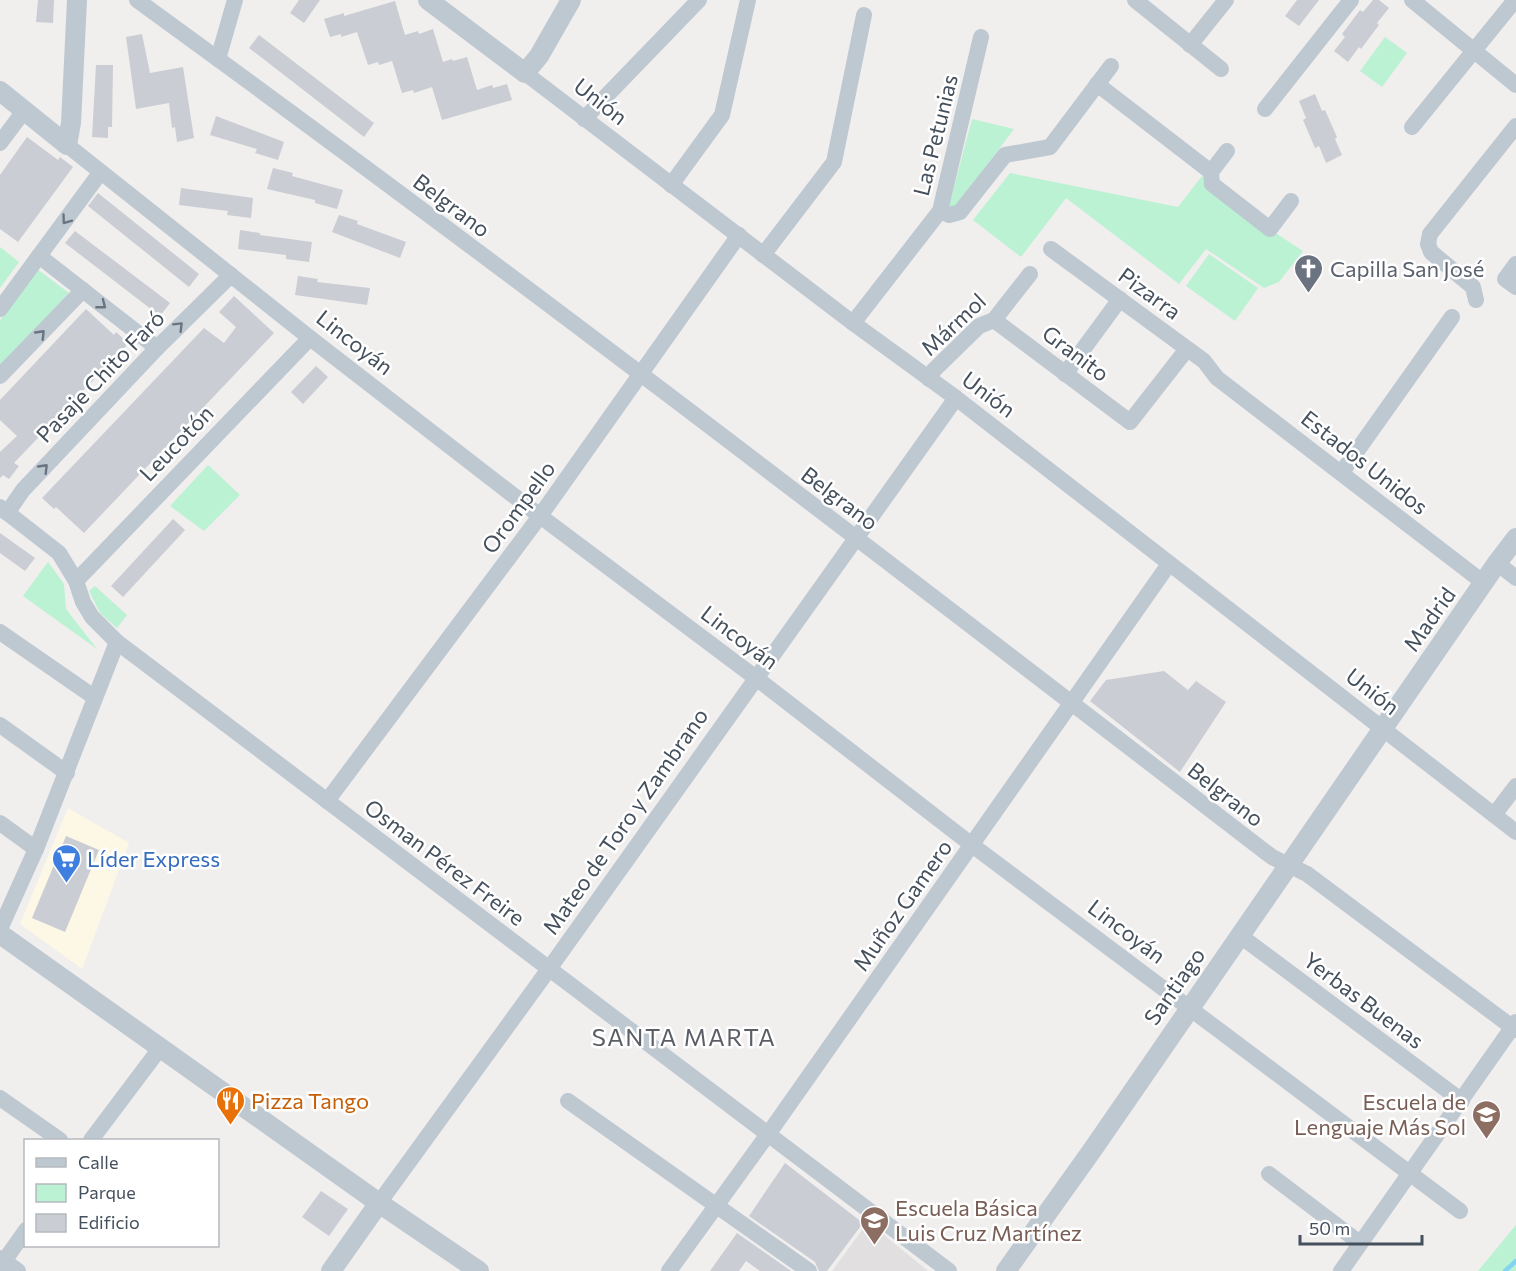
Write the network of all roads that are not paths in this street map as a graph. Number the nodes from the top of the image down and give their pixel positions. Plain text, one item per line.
1 (76, 0) edge
2 (137, 0) edge
3 (235, 0) edge
4 (428, 0) edge
5 (572, 0) edge
6 (699, 0) edge
7 (748, 0) edge
8 (1135, 0) edge
9 (1226, 0) edge
10 (1351, 0) edge
11 (1515, 0) edge
12 (1415, 1) edge
13 (864, 15) dead end
14 (981, 36) dead end
15 (1190, 45) junction
16 (1473, 50) junction
17 (218, 59) junction
18 (1111, 66) dead end
19 (1221, 69) dead end
20 (525, 74) junction
21 (1097, 84) junction
22 (1516, 85) edge
23 (0, 91) edge
24 (1265, 109) dead end
25 (24, 111) junction
26 (584, 119) junction
27 (1516, 126) edge
28 (1412, 127) dead end
29 (0, 143) edge
30 (67, 145) junction
31 (1227, 151) dead end
32 (1211, 172) junction
33 (100, 173) junction
34 (671, 185) junction
35 (1291, 201) dead end
36 (940, 211) junction
37 (739, 236) junction
38 (1051, 249) dead end
39 (763, 255) junction
40 (39, 256) junction
41 (1516, 264) edge
42 (1030, 274) dead end
43 (231, 275) junction
44 (1510, 283) edge
45 (83, 290) junction
46 (1120, 299) junction
47 (1476, 300) dead end
48 (0, 309) edge
49 (1452, 317) dead end
50 (994, 320) junction
51 (853, 323) junction
52 (310, 338) junction
53 (157, 348) junction
54 (1187, 349) junction
55 (639, 374) junction
56 (1065, 374) junction
57 (0, 376) edge
58 (929, 378) junction
59 (1217, 378) joint
60 (956, 398) junction
61 (1342, 472) junction
62 (4, 510) edge
63 (540, 516) junction
64 (856, 538) junction
65 (1516, 538) edge
66 (1497, 563) junction
67 (1169, 564) junction
68 (1516, 578) edge
69 (76, 581) junction
70 (1484, 583) junction
71 (0, 632) edge
72 (117, 642) junction
73 (756, 678) junction
74 (94, 697) junction
75 (1071, 703) junction
76 (0, 725) edge
77 (1382, 728) junction
78 (67, 773) junction
79 (1516, 786) edge
80 (327, 801) junction
81 (1494, 815) junction
82 (0, 823) edge
83 (1516, 832) edge
84 (972, 845) junction
85 (36, 849) junction
86 (1288, 866) junction
87 (0, 931) edge
88 (1239, 935) junction
89 (549, 969) junction
90 (1189, 1007) junction
91 (1515, 1027) edge
92 (161, 1047) junction
93 (0, 1098) edge
94 (568, 1101) dead end
95 (1462, 1101) junction
96 (768, 1134) junction
97 (59, 1139) edge
98 (92, 1139) edge
99 (1269, 1174) dead end
100 (1410, 1174) junction
101 (379, 1203) junction
102 (716, 1207) junction
103 (1460, 1211) dead end
104 (24, 1233) edge
105 (1360, 1243) junction
106 (1, 1262) edge
107 (466, 1268) edge
108 (672, 1270) edge
109 (18, 1271) edge
110 (330, 1271) edge
111 (809, 1271) edge
112 (949, 1271) edge
113 (1006, 1271) edge
114 (1341, 1271) edge

1 - 30 street
2 - 17 street, Belgrano
3 - 17 street
4 - 20 street, Unión
5 - 20 street
6 - 26 street
7 - 34 street
8 - 15 street
9 - 15 street
10 - 24 street
11 - 16 street
12 - 16 street
13 - 39 street
14 - 36 street, Las Petunias
15 - 19 street
16 - 22 street
16 - 28 street
17 - 55 street, Belgrano
18 - 21 street
20 - 26 street, Unión
21 - 32 street
21 - 36 street
23 - 25 street, Lincoyán
25 - 29 street
25 - 30 street, Lincoyán
26 - 34 street, Unión
27 - 47 street
30 - 33 street, Lincoyán
31 - 32 street
32 - 35 street
33 -> 40 street
33 - 43 street, Lincoyán
34 - 37 street, Unión
36 - 51 street, Las Petunias
37 - 39 street, Unión
37 - 55 street, Orompello
38 - 46 street, Pizarra
39 - 51 street, Unión
40 - 45 street
40 - 48 street
41 - 44 street
42 - 50 street, Mármol
43 - 52 street, Lincoyán
53 -> 43 street, Pasaje Chito Faró
45 -> 53 street
57 -> 45 street
46 - 54 street, Pizarra
46 - 56 street
49 - 61 street
50 - 56 street, Granito
50 - 58 street, Mármol
51 - 58 street, Unión
52 - 63 street, Lincoyán
52 - 69 street, Leucotón
62 -> 53 street, Pasaje Chito Faró
54 - 56 street, Granito
54 - 59 street, Pizarra
55 - 63 street, Orompello
55 - 64 street, Belgrano
58 - 60 street, Unión
59 - 61 street, Estados Unidos
60 - 64 street, Mateo de Toro y Zambrano
60 - 67 street, Unión
61 - 70 street, Estados Unidos
62 - 69 street, Osman Pérez Freire
63 - 73 street, Lincoyán
63 - 80 street, Orompello
64 - 73 street, Mateo de Toro y Zambrano
64 - 75 street, Belgrano
65 - 66 street, Madrid
66 - 68 street
66 - 70 street, Madrid
67 - 75 street, Muñoz Gamero
67 - 77 street, Unión
69 - 72 street, Osman Pérez Freire
70 - 77 street, Madrid
71 - 74 street
72 - 74 street
72 - 80 street, Osman Pérez Freire
73 - 84 street, Lincoyán
73 - 89 street, Mateo de Toro y Zambrano
74 - 78 street
75 - 84 street, Muñoz Gamero
75 - 86 street, Belgrano
76 - 78 street
77 - 81 street, Unión
77 - 86 street, Santiago
78 - 85 street
79 - 81 street
80 - 89 street, Osman Pérez Freire
81 - 83 street, Unión
82 - 85 street
84 - 90 street, Lincoyán
84 - 96 street, Muñoz Gamero
85 - 87 street
86 - 88 street, Santiago
86 - 91 street, Belgrano
87 - 92 street
88 - 90 street, Santiago
88 - 95 street, Yerbas Buenas
89 - 96 street, Osman Pérez Freire
89 - 101 street, Mateo de Toro y Zambrano
90 - 100 street, Lincoyán
90 - 113 street, Santiago
91 - 95 street
92 - 98 street
92 - 101 street
93 - 97 street
94 - 102 street
95 - 100 street
96 - 102 street, Muñoz Gamero
96 - 112 street, Osman Pérez Freire
99 - 105 street
100 - 103 street, Lincoyán
100 - 105 street
101 - 107 street
101 - 110 street, Mateo de Toro y Zambrano
102 - 108 street, Muñoz Gamero
102 - 111 street
104 - 106 street
105 - 114 street
106 - 109 street

